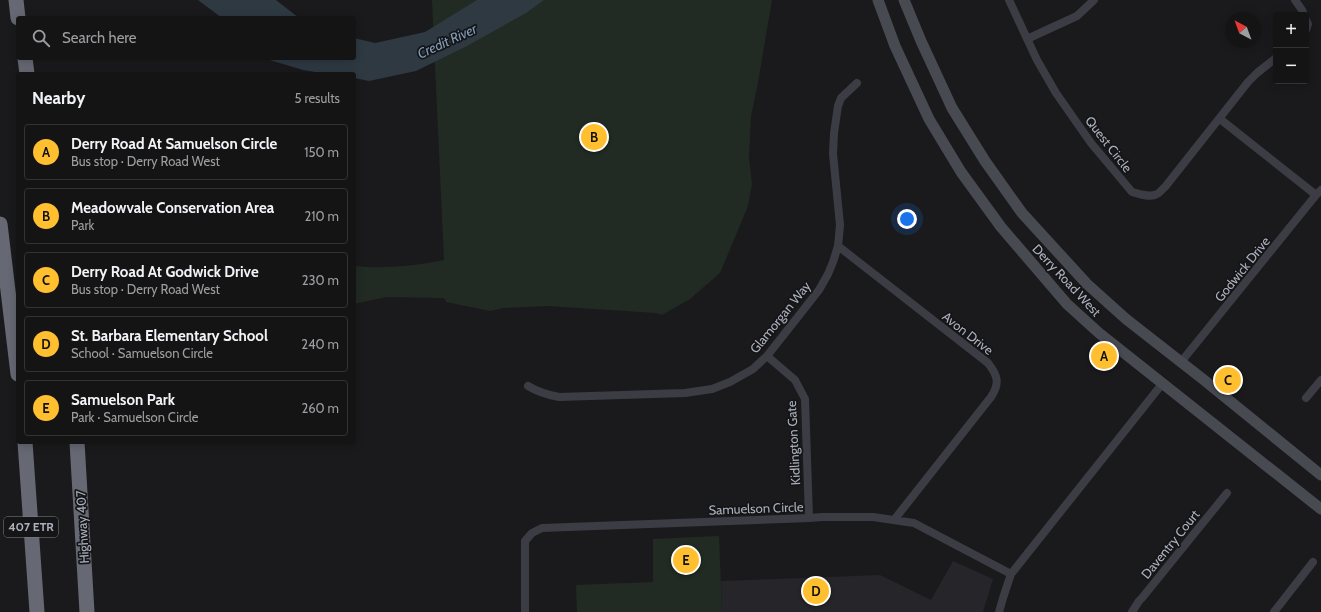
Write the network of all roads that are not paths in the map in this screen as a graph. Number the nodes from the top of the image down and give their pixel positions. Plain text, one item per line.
1 (16, 0) edge
2 (878, 0) edge
3 (904, 0) edge
4 (1009, 0) edge
5 (1094, 0) edge
6 (1295, 0) edge
7 (1303, 12) edge
8 (18, 16) edge
9 (1028, 39) junction
10 (25, 60) edge
11 (1273, 60) edge
12 (27, 72) edge
13 (858, 83) dead end
14 (1220, 119) junction
15 (1318, 192) edge
16 (0, 224) edge
17 (838, 246) junction
18 (767, 356) junction
19 (16, 357) edge
20 (1181, 362) junction
21 (1321, 380) edge
22 (1162, 384) junction
23 (528, 386) dead end
24 (1306, 398) dead end
25 (24, 444) edge
26 (77, 444) edge
27 (1321, 475) edge
28 (1227, 493) dead end
29 (1321, 509) edge
30 (809, 518) junction
31 (894, 520) junction
32 (1313, 562) dead end
33 (1011, 574) junction
34 (37, 612) edge
35 (87, 612) edge
36 (525, 612) edge
37 (999, 612) edge
38 (1132, 612) edge
39 (1274, 612) edge

1 - 8 highway
2 - 22 main road, Derry Road West
3 - 20 main road, Derry Road West
4 - 9 street, Quest Circle
5 - 9 street
6 - 7 street
9 - 14 street, Quest Circle
10 - 12 highway
11 - 14 street, Quest Circle
13 - 17 street, Glamorgan Way
14 - 15 street
15 - 20 street, Godwick Drive
16 - 19 highway
17 - 18 street, Glamorgan Way
17 - 31 street, Avon Drive
18 - 23 street, Glamorgan Way
18 - 30 street, Kidlington Gate
20 - 27 main road, Derry Road West
21 - 24 street
22 - 29 main road, Derry Road West
22 - 33 street
25 - 34 highway, 407 ETR
26 - 35 highway, Highway 407
28 - 38 street, Daventry Court
30 - 31 street, Samuelson Circle
30 - 36 street, Samuelson Circle
31 - 33 street, Samuelson Circle
32 - 39 street
33 - 37 street

